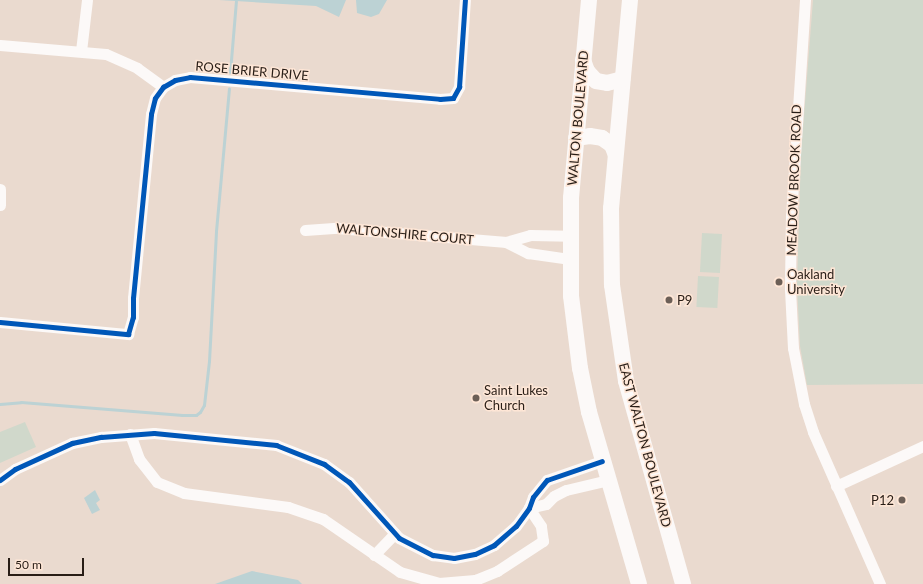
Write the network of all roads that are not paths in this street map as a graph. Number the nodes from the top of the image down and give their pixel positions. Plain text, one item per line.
1 (87, 0) edge
2 (465, 0) edge
3 (589, 0) edge
4 (630, 0) edge
5 (805, 0) edge
6 (0, 45) edge
7 (81, 52) junction
8 (583, 60) junction
9 (623, 79) junction
10 (163, 87) junction
11 (576, 138) junction
12 (615, 153) junction
13 (0, 189) edge
14 (0, 205) edge
15 (305, 230) dead end
16 (569, 236) junction
17 (506, 242) junction
18 (569, 259) junction
19 (0, 322) edge
20 (130, 434) junction
21 (923, 446) edge
22 (602, 461) junction
23 (561, 476) junction
24 (0, 480) edge
25 (608, 480) junction
26 (836, 486) junction
27 (566, 490) junction
28 (529, 508) junction
29 (395, 533) junction
30 (374, 555) junction
31 (681, 582) edge
32 (639, 584) edge
33 (880, 584) edge

1 - 7 street
2 - 10 street, ROSE BRIER DRIVE
3 - 8 main road, WALTON BOULEVARD
4 - 9 main road
5 - 26 street, MEADOW BROOK ROAD
6 - 7 street
7 - 10 street
8 - 9 main road
8 - 11 main road, WALTON BOULEVARD
9 - 12 main road
10 - 19 street
11 - 12 main road
11 - 16 main road, WALTON BOULEVARD
12 - 31 main road, EAST WALTON BOULEVARD
13 - 14 street
15 - 17 street, WALTONSHIRE COURT
16 - 17 street, WALTONSHIRE COURT
16 - 18 main road
17 - 18 street, WALTONSHIRE COURT
18 - 22 main road
20 - 24 street
20 - 29 street
20 - 30 street
21 - 26 street
22 - 23 street
22 - 25 main road
23 - 27 street
23 - 28 street
25 - 27 street
25 - 32 main road
26 - 33 street, MEADOW BROOK ROAD
27 - 28 street
28 - 29 street
28 - 30 street
29 - 30 street

